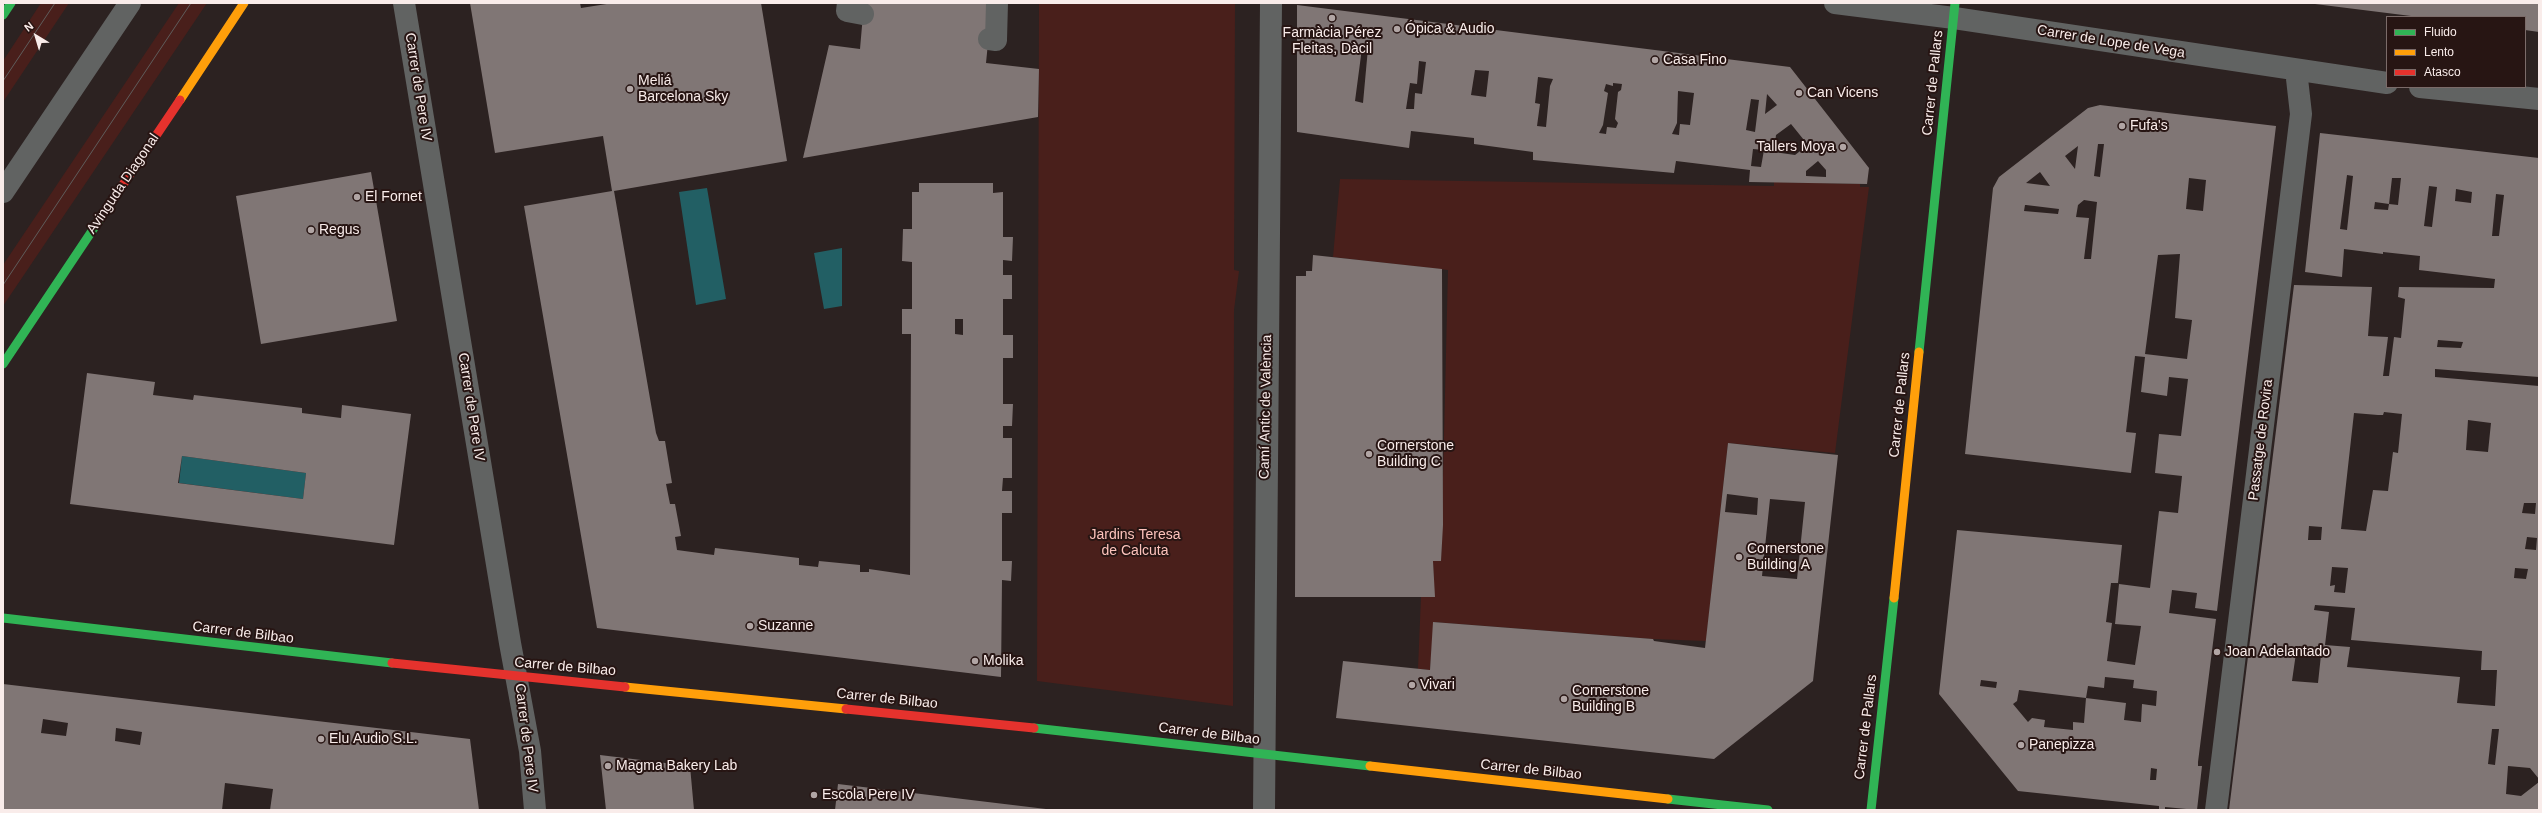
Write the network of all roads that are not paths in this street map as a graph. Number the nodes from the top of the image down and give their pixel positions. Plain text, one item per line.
1 (11, 3) edge
2 (130, 3) edge
3 (244, 3) edge
4 (404, 3) edge
5 (997, 3) edge
6 (1271, 3) edge
7 (1835, 3) edge
8 (1954, 11) edge
9 (3, 15) edge
10 (989, 39) dead end
11 (2296, 70) junction
12 (2386, 84) edge
13 (2429, 88) edge
14 (2539, 100) edge
15 (3, 192) edge
16 (3, 364) edge
17 (3, 618) edge
18 (518, 677) junction
19 (1262, 755) junction
20 (535, 810) edge
21 (1264, 810) edge
22 (1768, 810) edge
23 (1871, 810) edge
24 (2216, 810) edge

1 - 9 main road
2 - 15 street
3 - 16 main road, Avinguda Diagonal
4 - 18 street, Carrer de Pere IV
5 - 10 street
6 - 19 street, Camí Antic de València
7 - 8 street, Carrer de Lope de Vega
8 - 11 street, Carrer de Lope de Vega
8 - 23 main road, Carrer de Pallars
11 - 12 street, Carrer de Lope de Vega
11 - 24 street, Passatge de Rovira
13 - 14 street
17 - 18 main road, Carrer de Bilbao
18 - 19 main road, Carrer de Bilbao
18 - 20 street, Carrer de Pere IV
19 - 21 street, Camí Antic de València
19 - 22 main road, Carrer de Bilbao

